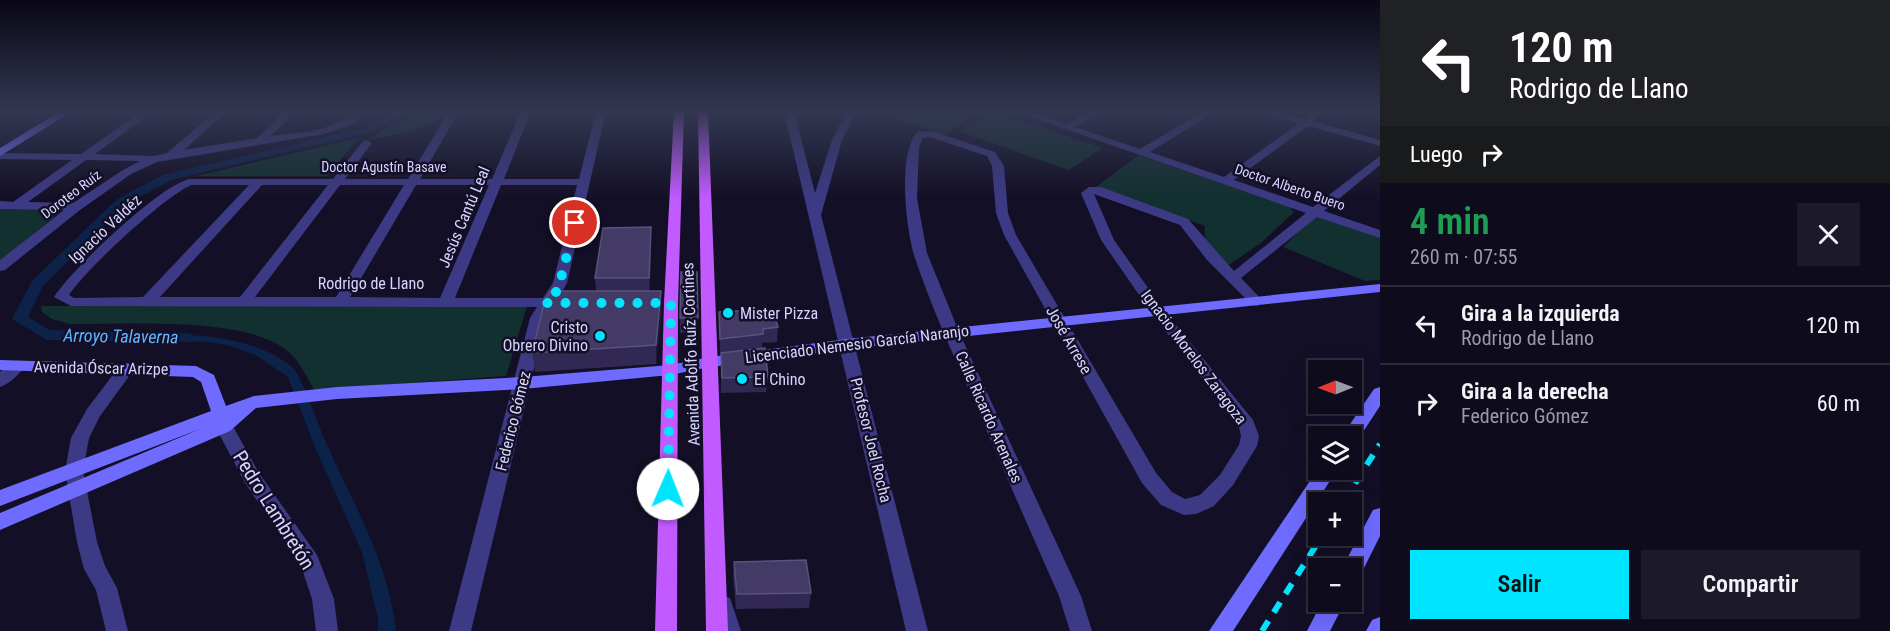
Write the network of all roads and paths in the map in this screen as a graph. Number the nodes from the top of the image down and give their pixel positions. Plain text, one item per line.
1 (22, 140) edge
2 (107, 140) edge
3 (187, 140) edge
4 (263, 140) edge
5 (436, 140) edge
6 (514, 140) edge
7 (594, 140) edge
8 (677, 140) edge
9 (705, 140) edge
10 (796, 140) edge
11 (837, 140) edge
12 (916, 140) edge
13 (953, 140) edge
14 (1106, 140) edge
15 (1163, 140) edge
16 (1282, 140) edge
17 (260, 141) joint
18 (367, 143) dead end
19 (1142, 153) junction
20 (171, 154) junction
21 (991, 154) joint
22 (0, 155) edge
23 (84, 157) junction
24 (153, 159) junction
25 (1380, 159) edge
26 (412, 181) junction
27 (1226, 181) junction
28 (259, 182) junction
29 (335, 182) junction
30 (496, 182) junction
31 (584, 182) junction
32 (184, 184) joint
33 (0, 205) edge
34 (16, 205) junction
35 (76, 207) junction
36 (1315, 211) junction
37 (815, 214) junction
38 (1380, 234) edge
39 (0, 267) edge
40 (1233, 278) junction
41 (1380, 288) edge
42 (1352, 291) junction
43 (1380, 298) edge
44 (244, 301) junction
45 (341, 301) junction
46 (71, 302) joint
47 (147, 302) junction
48 (446, 302) junction
49 (1257, 302) junction
50 (545, 303) junction
51 (579, 303) edge
52 (1158, 312) junction
53 (1058, 322) junction
54 (951, 332) junction
55 (847, 344) junction
56 (710, 362) junction
57 (8, 366) edge
58 (127, 368) junction
59 (670, 370) junction
60 (0, 381) edge
61 (523, 383) junction
62 (1380, 393) edge
63 (222, 420) junction
64 (1358, 426) edge
65 (74, 471) junction
66 (1322, 480) edge
67 (78, 490) junction
68 (0, 498) edge
69 (1182, 507) joint
70 (1380, 516) edge
71 (0, 522) edge
72 (1358, 558) edge
73 (716, 585) junction
74 (1328, 612) edge
75 (1380, 628) edge
76 (1081, 630) edge
77 (117, 631) edge
78 (327, 631) edge
79 (460, 631) edge
80 (666, 631) edge
81 (717, 631) edge
82 (730, 631) edge
83 (917, 631) edge
84 (1220, 631) edge
85 (1318, 631) edge
86 (1377, 631) edge

1 - 22 street
2 - 23 street
3 - 20 street, Doroteo Ruíz
4 - 17 street
5 - 26 street
6 - 30 street, Jesús Cantú Leal
7 - 31 street, Federico Gómez
8 - 59 main road, Avenida Adolfo Ruíz Cortines
9 - 56 main road, Avenida Adolfo Ruíz Cortines
10 - 37 street, Profesor Joel Rocha
11 - 37 street
12 - 54 street, Calle Ricardo Arenales
13 - 21 street, Calle Ricardo Arenales
14 - 19 street, Doctor Alberto Buero
15 - 19 street
16 - 27 street
17 - 20 street
18 - 29 street
19 - 27 street, Doctor Alberto Buero
20 - 24 street, Doroteo Ruíz
21 - 53 street, José Arrese
22 - 23 street
23 - 24 street
23 - 34 street
24 - 35 street, Doroteo Ruíz
25 - 36 street
26 - 29 street, Doctor Agustín Basave
26 - 30 street, Doctor Agustín Basave
26 - 45 street
27 - 36 street, Doctor Alberto Buero
28 - 29 street, Doctor Agustín Basave
28 - 32 street, Doctor Agustín Basave
28 - 47 street
29 - 44 street
30 - 31 street, Doctor Agustín Basave
30 - 48 street, Jesús Cantú Leal
31 - 50 street, Federico Gómez
32 - 46 street, Ignacio Valdéz
33 - 34 street
34 - 35 street
35 - 39 street, Doroteo Ruíz
36 - 38 street, Doctor Alberto Buero
36 - 40 street
37 - 55 street, Profesor Joel Rocha
40 - 49 street
40 - 52 street, Ignacio Morelos Zaragoza
41 - 42 street, Licenciado Nemesio García Naranjo
42 - 43 street
42 - 49 street, Licenciado Nemesio García Naranjo
44 - 45 street, Rodrigo de Llano
44 - 47 street, Rodrigo de Llano
45 - 48 street, Rodrigo de Llano
46 - 47 street, Rodrigo de Llano
48 - 50 street, Rodrigo de Llano
49 - 52 street, Licenciado Nemesio García Naranjo
50 - 51 street, Rodrigo de Llano
50 - 61 street, Federico Gómez
52 - 53 street, Licenciado Nemesio García Naranjo
52 - 69 street, Ignacio Morelos Zaragoza
53 - 54 street, Licenciado Nemesio García Naranjo
53 - 69 street, José Arrese
54 - 55 street, Licenciado Nemesio García Naranjo
54 - 76 street, Calle Ricardo Arenales
55 - 56 street, Licenciado Nemesio García Naranjo
55 - 83 street, Profesor Joel Rocha
56 - 59 street, Licenciado Nemesio García Naranjo
56 - 73 main road, Avenida Adolfo Ruíz Cortines
57 - 58 street, Avenida Óscar Arizpe
57 - 60 street
58 - 63 street, Avenida Óscar Arizpe
58 - 65 street
59 - 61 street, Licenciado Nemesio García Naranjo
59 - 80 main road, Avenida Adolfo Ruíz Cortines
61 - 63 street, Licenciado Nemesio García Naranjo
61 - 79 street, Federico Gómez
62 - 64 street
63 - 65 street
63 - 67 street
63 - 78 street, Pedro Lambretón
65 - 67 street
65 - 68 street
66 - 84 street
67 - 71 street
67 - 77 street
70 - 72 street
73 - 81 main road, Avenida Adolfo Ruíz Cortines
73 - 82 street
74 - 85 street
75 - 86 street

